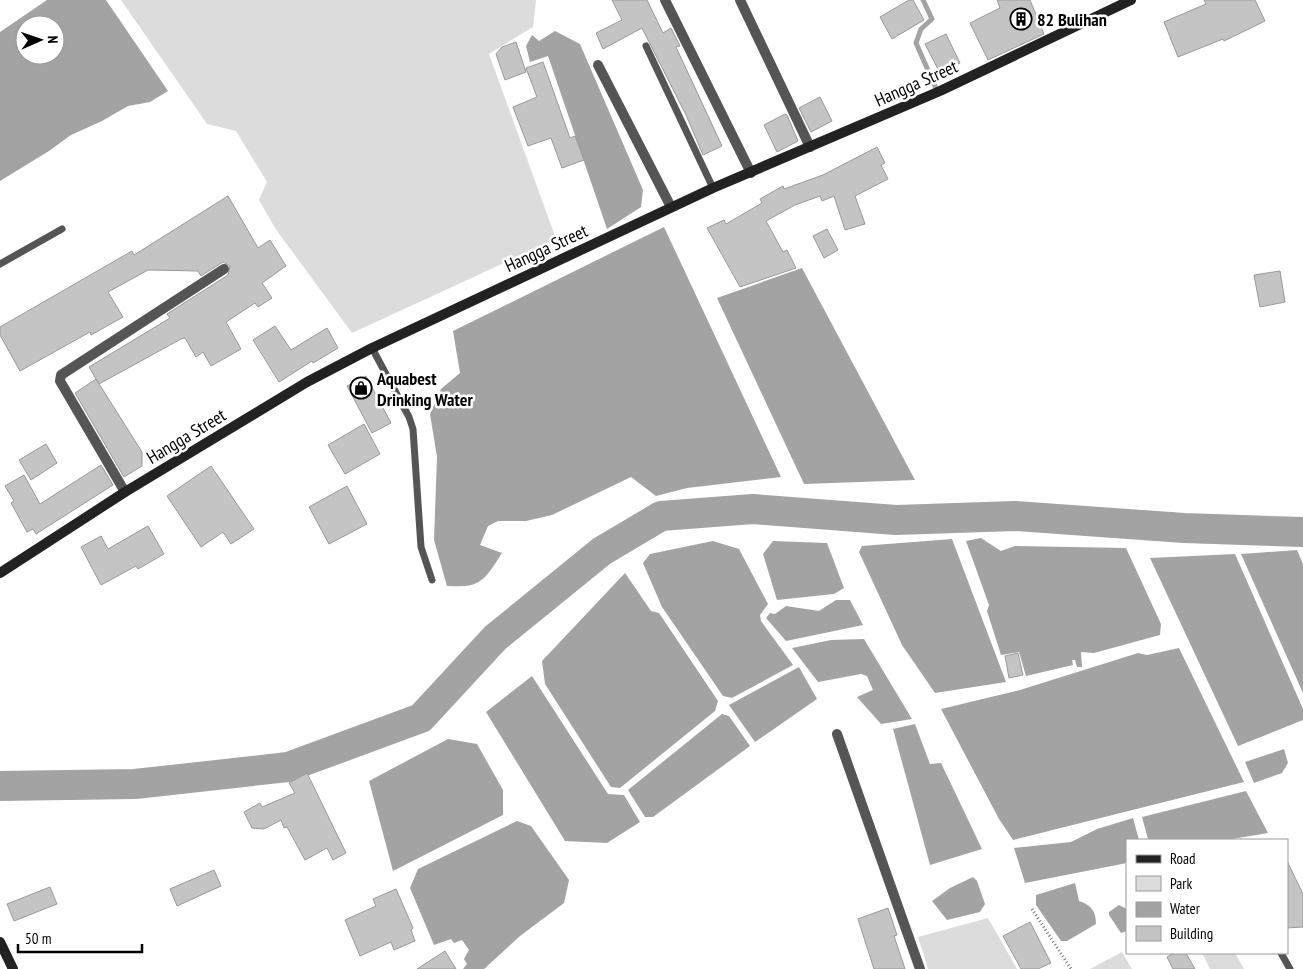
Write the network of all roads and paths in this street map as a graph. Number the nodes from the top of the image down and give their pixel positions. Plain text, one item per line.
1 (665, 0) edge
2 (740, 0) edge
3 (1131, 0) edge
4 (646, 46) dead end
5 (598, 65) dead end
6 (810, 147) junction
7 (751, 172) junction
8 (713, 188) junction
9 (671, 207) junction
10 (62, 229) dead end
11 (0, 264) edge
12 (224, 269) dead end
13 (372, 348) junction
14 (125, 492) junction
15 (0, 573) edge
16 (432, 580) dead end
17 (837, 734) dead end
18 (1032, 909) dead end
19 (0, 942) edge
20 (1282, 954) edge
21 (13, 969) edge
22 (920, 969) edge
23 (1071, 969) edge
24 (1290, 969) edge

1 - 7 street
2 - 6 street
3 - 6 street, Hangga Street
4 - 8 lane
5 - 9 street
6 - 7 street, Hangga Street
7 - 8 street, Hangga Street
8 - 9 street, Hangga Street
9 - 13 street, Hangga Street
10 - 11 lane
12 - 14 street
13 - 14 street, Hangga Street
13 - 16 lane
14 - 15 street, Hangga Street
17 - 22 street
18 - 23 path
19 - 21 street
20 - 24 lane

